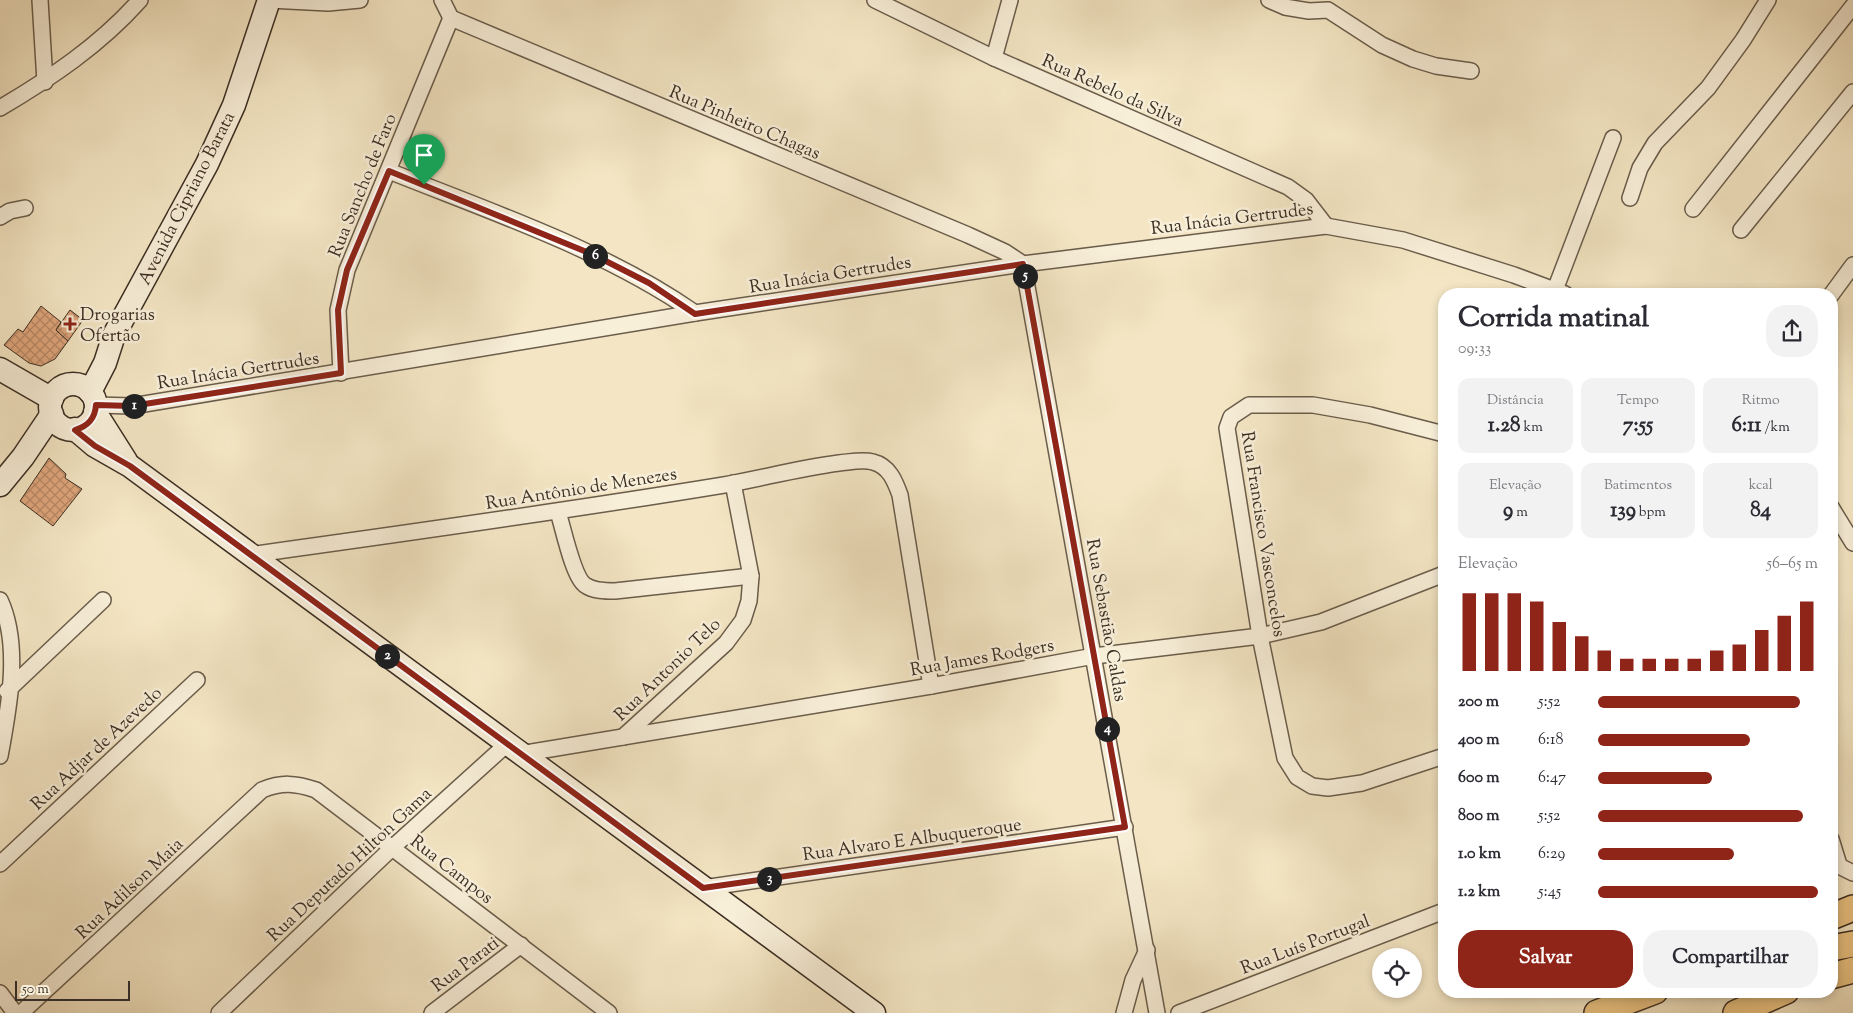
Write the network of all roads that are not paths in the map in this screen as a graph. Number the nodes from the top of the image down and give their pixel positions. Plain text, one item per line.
1 (40, 0) edge
2 (140, 0) edge
3 (269, 0) edge
4 (360, 0) edge
5 (442, 0) edge
6 (875, 0) edge
7 (1010, 0) edge
8 (1269, 0) edge
9 (1768, 0) edge
10 (1331, 5) edge
11 (1853, 6) edge
12 (451, 18) junction
13 (994, 58) junction
14 (1471, 71) dead end
15 (44, 82) junction
16 (1853, 92) edge
17 (0, 108) edge
18 (1613, 138) dead end
19 (389, 171) junction
20 (1630, 198) dead end
21 (25, 208) dead end
22 (1693, 209) dead end
23 (0, 217) edge
24 (1326, 226) junction
25 (1741, 230) dead end
26 (1023, 264) junction
27 (1853, 265) edge
28 (1548, 288) edge
29 (1561, 288) edge
30 (1836, 288) edge
31 (695, 314) junction
32 (0, 369) edge
33 (341, 373) junction
34 (88, 398) junction
35 (62, 418) junction
36 (1438, 432) edge
37 (130, 466) junction
38 (733, 483) junction
39 (0, 485) edge
40 (558, 512) junction
41 (1838, 514) edge
42 (1838, 518) edge
43 (1853, 525) edge
44 (1853, 543) edge
45 (249, 555) junction
46 (751, 576) junction
47 (1438, 576) edge
48 (0, 600) edge
49 (103, 600) dead end
50 (1260, 636) junction
51 (1094, 656) junction
52 (197, 680) dead end
53 (931, 686) junction
54 (4, 693) edge
55 (623, 737) junction
56 (514, 749) junction
57 (0, 756) edge
58 (1438, 758) edge
59 (262, 790) joint
60 (1125, 827) junction
61 (393, 847) junction
62 (0, 864) edge
63 (1838, 866) edge
64 (1853, 873) edge
65 (703, 888) junction
66 (1853, 908) edge
67 (1438, 913) edge
68 (1838, 914) edge
69 (1853, 944) edge
70 (521, 946) junction
71 (1838, 947) edge
72 (1147, 950) junction
73 (1853, 970) edge
74 (1838, 974) edge
75 (0, 993) edge
76 (1770, 998) edge
77 (1644, 1000) edge
78 (15, 1013) edge
79 (21, 1013) edge
80 (219, 1013) edge
81 (432, 1013) edge
82 (609, 1013) edge
83 (874, 1013) edge
84 (1124, 1013) edge
85 (1157, 1013) edge
86 (1179, 1013) edge
87 (1597, 1013) edge
88 (1736, 1013) edge

1 - 15 street
2 - 15 street
3 - 4 street
3 - 34 street, Avenida Cipriano Barata
5 - 12 street
6 - 13 street, Rua Rebelo da Silva
7 - 13 street
8 - 10 street
9 - 20 street
10 - 14 street
11 - 22 street
12 - 19 street, Rua Sancho de Faro
12 - 26 street, Rua Pinheiro Chagas
13 - 24 street, Rua Rebelo da Silva
15 - 17 street
16 - 25 street
18 - 29 street
19 - 31 street
19 - 33 street, Rua Sancho de Faro
21 - 23 street
24 - 26 street, Rua Inácia Gertrudes
24 - 28 street, Rua Inácia Gertrudes
26 - 31 street, Rua Inácia Gertrudes
26 - 51 street, Rua Sebastião Caldas
27 - 30 street
31 - 33 street, Rua Inácia Gertrudes
32 - 35 street
33 - 34 street, Rua Inácia Gertrudes
34 - 35 street
34 - 35 street
34 - 37 street
35 - 37 street
35 - 39 street
36 - 50 street, Rua Francisco Vasconcelos
37 - 45 street
38 - 40 street, Rua Antônio de Menezes
38 - 46 street, Rua Antonio Telo
38 - 53 street, Rua Antônio de Menezes
40 - 45 street, Rua Antônio de Menezes
40 - 46 street
41 - 43 street
42 - 44 street
45 - 56 street
46 - 55 street, Rua Antonio Telo
47 - 50 street, Rua James Rodgers
48 - 54 street
49 - 54 street
50 - 51 street, Rua James Rodgers
50 - 58 street, Rua Francisco Vasconcelos
51 - 53 street, Rua James Rodgers
51 - 60 street, Rua Sebastião Caldas
52 - 62 street, Rua Adjar de Azevedo
53 - 55 street, Rua James Rodgers
54 - 57 street
55 - 56 street, Rua James Rodgers
56 - 61 street, Rua Deputado Hilton Gama
56 - 65 street
59 - 61 street, Rua Campos
59 - 79 street, Rua Adilson Maia
60 - 65 street, Rua Alvaro E Albuqueroque
60 - 72 street, Rua Sebastião Caldas
61 - 70 street, Rua Campos
61 - 80 street, Rua Deputado Hilton Gama
63 - 64 street
65 - 83 street
66 - 68 main road
67 - 86 street, Rua Luís Portugal
69 - 71 main road
70 - 81 street, Rua Parati
70 - 82 street, Rua Campos
72 - 84 street
72 - 85 street, Rua Sebastião Caldas
73 - 74 main road
75 - 78 street
76 - 88 main road
77 - 87 main road

